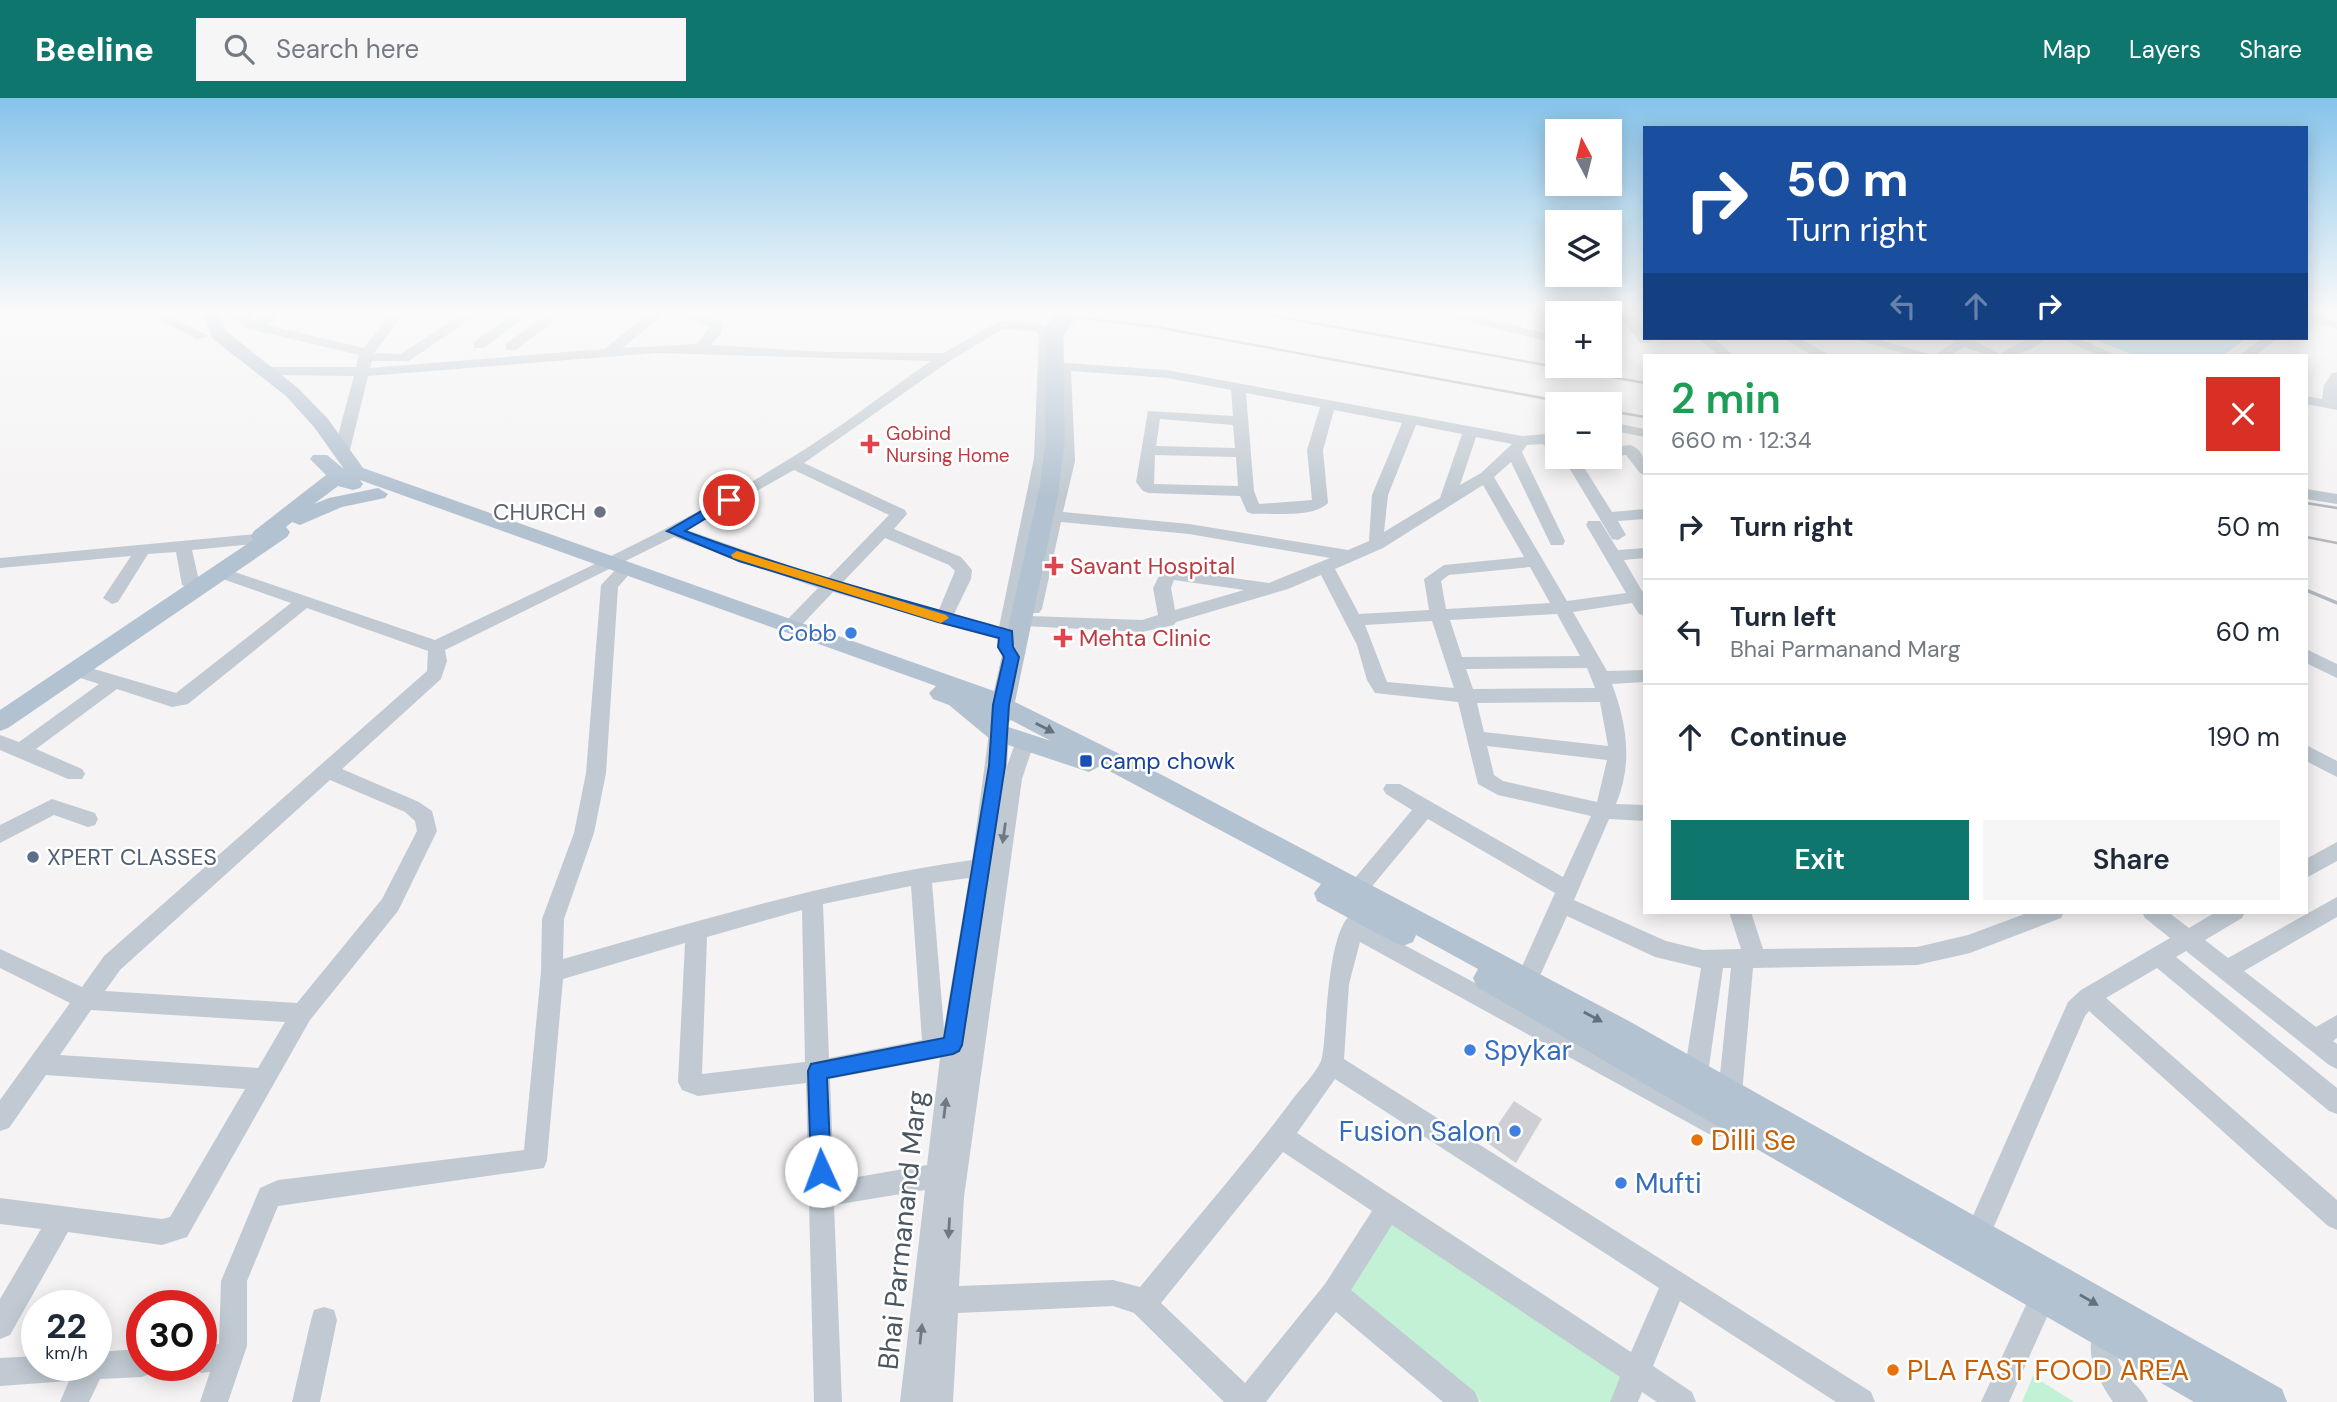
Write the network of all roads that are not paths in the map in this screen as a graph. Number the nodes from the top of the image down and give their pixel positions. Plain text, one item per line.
1 (362, 373) edge
2 (252, 374) edge
3 (267, 374) edge
4 (922, 374) edge
5 (1046, 374) edge
6 (1054, 374) edge
7 (1064, 374) edge
8 (1166, 374) edge
9 (2336, 378) edge
10 (1238, 387) junction
11 (2308, 400) edge
12 (1328, 404) junction
13 (2333, 406) edge
14 (1411, 420) junction
15 (1239, 421) junction
16 (1622, 428) edge
17 (1471, 430) junction
18 (1643, 433) edge
19 (1545, 441) edge
20 (1518, 446) junction
21 (1148, 450) junction
22 (1622, 451) edge
23 (1242, 453) junction
24 (793, 464) junction
25 (1643, 467) edge
26 (340, 469) junction
27 (1575, 469) edge
28 (1486, 476) junction
29 (1246, 491) junction
30 (382, 494) junction
31 (2308, 494) edge
32 (1448, 498) junction
33 (2337, 499) edge
34 (1643, 514) edge
35 (1056, 516) junction
36 (1601, 521) junction
37 (291, 523) junction
38 (673, 531) junction
39 (884, 531) junction
40 (1618, 535) dead end
41 (259, 538) junction
42 (1557, 541) dead end
43 (1377, 544) junction
44 (183, 546) junction
45 (143, 550) junction
46 (1643, 553) edge
47 (1352, 556) junction
48 (1615, 556) junction
49 (1534, 561) junction
50 (1, 564) edge
51 (1326, 568) junction
52 (611, 569) junction
53 (223, 573) junction
54 (191, 585) junction
55 (833, 585) junction
56 (1270, 589) junction
57 (112, 598) dead end
58 (305, 601) junction
59 (1642, 601) edge
60 (1561, 608) junction
61 (1439, 615) junction
62 (943, 619) junction
63 (1354, 620) junction
64 (1168, 621) junction
65 (1030, 622) junction
66 (790, 626) junction
67 (1009, 646) junction
68 (436, 647) junction
69 (2308, 656) edge
70 (1456, 663) junction
71 (77, 670) junction
72 (2337, 672) edge
73 (1643, 676) edge
74 (1600, 678) junction
75 (114, 682) junction
76 (1466, 696) junction
77 (1001, 705) junction
78 (0, 712) edge
79 (0, 722) edge
80 (999, 733) junction
81 (1476, 738) junction
82 (0, 742) edge
83 (1024, 743) junction
84 (20, 751) junction
85 (2308, 753) edge
86 (1618, 754) junction
87 (2337, 770) edge
88 (328, 771) junction
89 (75, 774) dead end
90 (1394, 789) dead end
91 (1426, 807) junction
92 (1603, 811) junction
93 (1643, 813) edge
94 (0, 818) edge
95 (88, 819) dead end
96 (20, 826) junction
97 (0, 835) edge
98 (990, 865) junction
99 (921, 875) junction
100 (1565, 897) junction
101 (812, 898) junction
102 (2337, 906) edge
103 (1363, 909) junction
104 (1740, 914) edge
105 (2048, 914) edge
106 (2156, 914) edge
107 (2230, 914) edge
108 (696, 930) junction
109 (2188, 938) junction
110 (2158, 956) junction
111 (0, 958) edge
112 (1749, 958) junction
113 (1713, 959) junction
114 (2227, 970) junction
115 (552, 972) junction
116 (1523, 989) junction
117 (2089, 997) junction
118 (87, 999) junction
119 (302, 1013) junction
120 (2337, 1025) edge
121 (2315, 1041) junction
122 (953, 1045) junction
123 (2337, 1058) edge
124 (40, 1064) junction
125 (1332, 1064) junction
126 (817, 1071) junction
127 (1696, 1074) junction
128 (264, 1079) junction
129 (1730, 1094) junction
130 (2337, 1103) edge
131 (0, 1120) edge
132 (1280, 1136) junction
133 (936, 1176) junction
134 (822, 1195) junction
135 (1388, 1207) junction
136 (0, 1211) edge
137 (2337, 1217) edge
138 (61, 1219) junction
139 (1937, 1234) junction
140 (1978, 1236) junction
141 (1674, 1283) junction
142 (2048, 1287) junction
143 (1334, 1293) junction
144 (946, 1300) junction
145 (1143, 1304) junction
146 (324, 1320) dead end
147 (0, 1325) edge
148 (2106, 1333) junction
149 (230, 1357) junction
150 (217, 1358) edge
151 (21, 1371) edge
152 (1637, 1371) junction
153 (0, 1372) edge
154 (84, 1381) edge
155 (74, 1402) edge
156 (214, 1402) edge
157 (306, 1402) edge
158 (828, 1402) edge
159 (914, 1402) edge
160 (939, 1402) edge
161 (1246, 1402) edge
162 (1465, 1402) edge
163 (1624, 1402) edge
164 (1682, 1402) edge
165 (1861, 1402) edge
166 (1995, 1402) edge
167 (2134, 1402) edge
168 (2228, 1402) edge
169 (2269, 1402) edge

1 - 26 street
2 - 26 main road
3 - 26 main road
4 - 24 street
5 - 67 street
6 - 67 main road, bridge
7 - 35 street
8 - 10 street
9 - 13 street
10 - 12 street
10 - 15 street
11 - 13 street
12 - 14 street
12 - 29 street
14 - 17 street
14 - 43 street
15 - 21 street
15 - 23 street
16 - 18 street
17 - 20 street
17 - 32 street
19 - 20 street
20 - 28 street
20 - 42 street
21 - 23 street
21 - 29 street
22 - 25 street
23 - 29 street
24 - 38 street
24 - 39 street
26 - 30 main road
26 - 37 main road
26 - 41 main road
26 - 52 main road
27 - 36 street
28 - 32 street
28 - 49 street
30 - 37 main road
30 - 52 main road
31 - 33 street
32 - 43 street
34 - 36 street
35 - 47 street
35 - 65 street
36 - 40 street
36 - 48 street
37 - 53 main road
38 - 52 street
38 - 55 street
39 - 55 street
39 - 62 street
41 - 44 street
41 - 54 main road
43 - 47 street
44 - 45 street
44 - 54 street
45 - 50 street
45 - 57 street
46 - 48 street
47 - 51 street
48 - 59 street
49 - 60 street
49 - 61 street
51 - 56 street
51 - 63 street
52 - 66 main road
52 - 68 street
52 - 80 main road
52 - 115 street
53 - 58 street
53 - 71 main road
54 - 78 main road
55 - 62 street
55 - 66 street
56 - 64 street
56 - 64 street
58 - 68 street
58 - 75 street
59 - 60 street
60 - 61 street
60 - 74 street
61 - 63 street
61 - 70 street
62 - 67 street
63 - 76 street
64 - 65 street
65 - 67 street
66 - 77 main road
67 - 77 main road
68 - 88 street
69 - 72 street
70 - 74 street
70 - 76 street
71 - 75 street
71 - 79 main road
73 - 74 street
74 - 76 street
74 - 86 street
75 - 84 street
76 - 81 street
77 - 80 main road
77 -> 103 main road
80 - 83 main road
80 - 98 street, Bhai Parmanand Marg
81 - 86 street
81 - 92 street
82 - 84 street
83 -> 98 street, Bhai Parmanand Marg
83 - 103 main road
84 - 89 street
85 - 87 street
86 - 92 street
88 - 118 street
88 - 119 street
90 - 91 street
91 - 100 street
91 - 103 street
92 - 93 street
92 - 100 street
94 - 96 street
95 - 96 street
96 - 97 street
98 - 99 street
98 - 122 street, Bhai Parmanand Marg
99 - 101 street
99 - 122 street
100 - 113 street
100 - 116 street
101 - 108 street
101 - 126 street
102 - 114 street
103 - 116 main road
103 - 125 street
103 - 139 street
104 - 112 street
105 - 112 street
106 - 109 street
107 - 109 street
108 - 115 street
108 - 126 street
109 - 110 street
109 - 114 street
110 - 117 street
110 - 130 street
111 - 118 street
112 - 113 street
112 - 129 street
113 - 127 street
114 - 121 street
115 - 149 street
116 -> 127 main road
116 - 139 main road
117 - 137 street
117 - 140 street
118 - 119 street
118 - 124 street
119 - 128 street
120 - 121 street
121 - 123 street
122 - 126 street
133 -> 122 street, Bhai Parmanand Marg
122 -> 144 street, Bhai Parmanand Marg
124 - 128 street
124 - 131 street
125 - 132 street
125 - 141 street
126 - 134 street
127 - 129 main road
128 - 138 street
129 - 140 main road
132 - 135 street
132 - 145 street
133 - 134 street
159 -> 133 street, Bhai Parmanand Marg
134 - 158 street
135 - 143 street
135 - 152 street
136 - 138 street
138 - 147 street
139 - 142 main road
140 - 142 main road
141 - 152 street
141 - 165 street
142 - 148 main road
142 - 166 street
142 -> 169 main road
143 - 161 street
143 - 162 street
144 - 145 street
144 - 160 street, Bhai Parmanand Marg
145 - 161 street
146 - 157 street
148 - 167 street
148 - 168 main road
149 - 150 street
149 - 156 street
151 - 153 street
152 - 163 street
152 - 164 street
154 - 155 street

